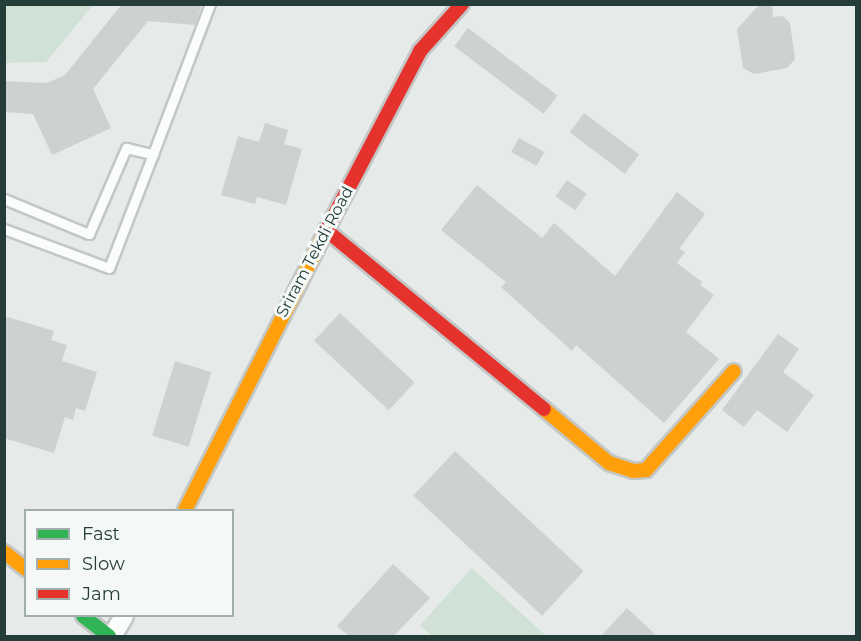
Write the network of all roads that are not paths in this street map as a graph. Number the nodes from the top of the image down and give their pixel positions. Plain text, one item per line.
1 (210, 4) edge
2 (462, 4) edge
3 (153, 154) junction
4 (4, 199) edge
5 (4, 229) edge
6 (326, 230) junction
7 (734, 371) dead end
8 (186, 509) edge
9 (4, 552) edge
10 (24, 567) edge
11 (86, 617) edge
12 (123, 617) edge
13 (110, 636) edge

1 - 3 lane
2 - 6 street, Sriram Tekdi Road
3 - 4 lane
3 - 5 lane
6 - 7 street
6 - 8 street, Sriram Tekdi Road
9 - 10 street
11 - 13 street
12 - 13 street

